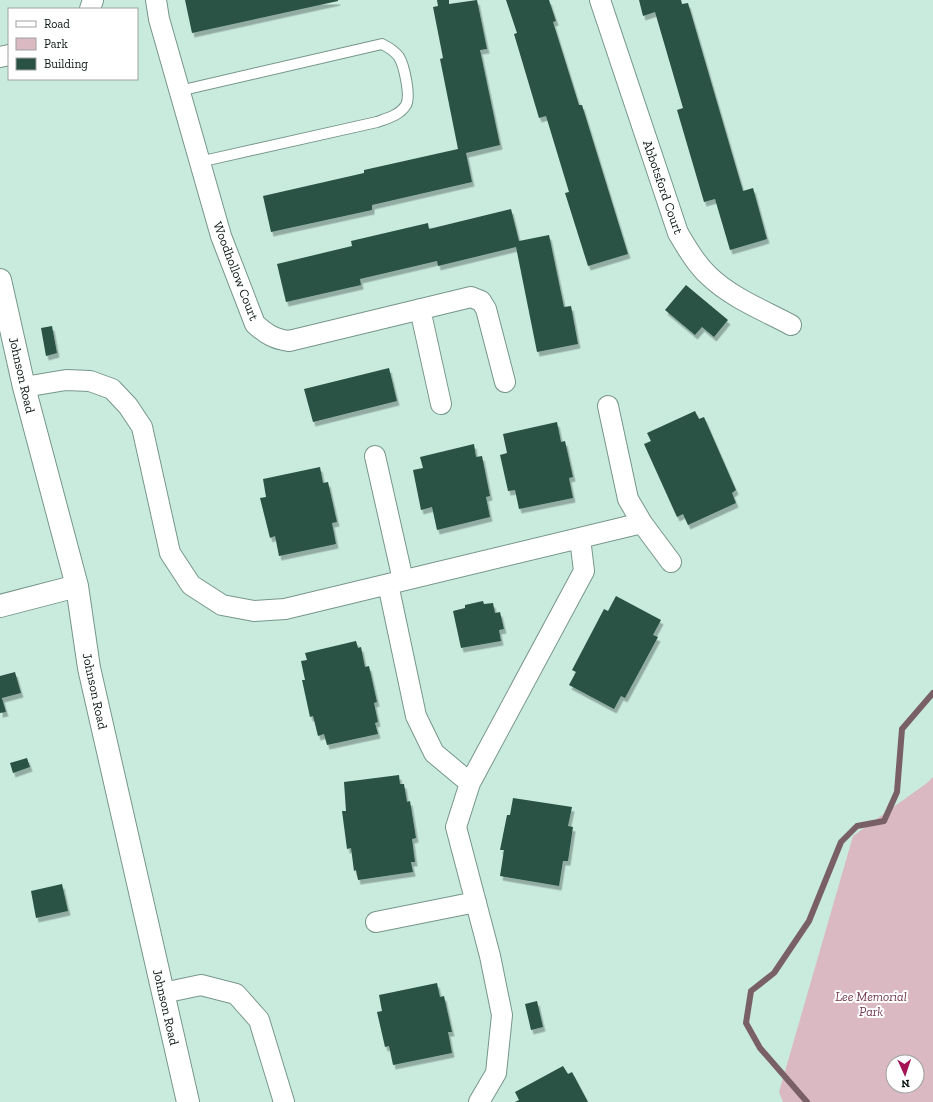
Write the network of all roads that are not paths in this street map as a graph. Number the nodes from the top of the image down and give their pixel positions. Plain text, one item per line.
1 (156, 0) edge
2 (600, 0) edge
3 (179, 90) junction
4 (199, 162) junction
5 (0, 280) edge
6 (420, 309) junction
7 (791, 325) dead end
8 (504, 382) dead end
9 (24, 387) junction
10 (441, 404) dead end
11 (608, 406) dead end
12 (375, 456) dead end
13 (642, 523) junction
14 (580, 538) junction
15 (671, 562) dead end
16 (395, 582) junction
17 (77, 586) junction
18 (0, 606) edge
19 (470, 783) junction
20 (476, 902) junction
21 (376, 922) dead end
22 (163, 993) junction
23 (188, 1102) edge
24 (284, 1102) edge
25 (479, 1102) edge

1 - 3 street, Woodhollow Court
2 - 7 street, Abbotsford Court
3 - 4 street, Woodhollow Court
3 - 4 lane
4 - 6 street, Woodhollow Court
5 - 9 street, Johnson Road
6 - 8 street, Woodhollow Court
6 - 10 street
9 - 16 street
9 - 17 street, Johnson Road
11 - 13 street
12 - 16 street
13 - 14 street
13 - 15 street
14 - 16 street
14 - 19 street
16 - 19 street
17 - 18 street
17 - 22 street, Johnson Road
19 - 20 street
20 - 21 street
20 - 25 street
22 - 23 street, Johnson Road
22 - 24 street

